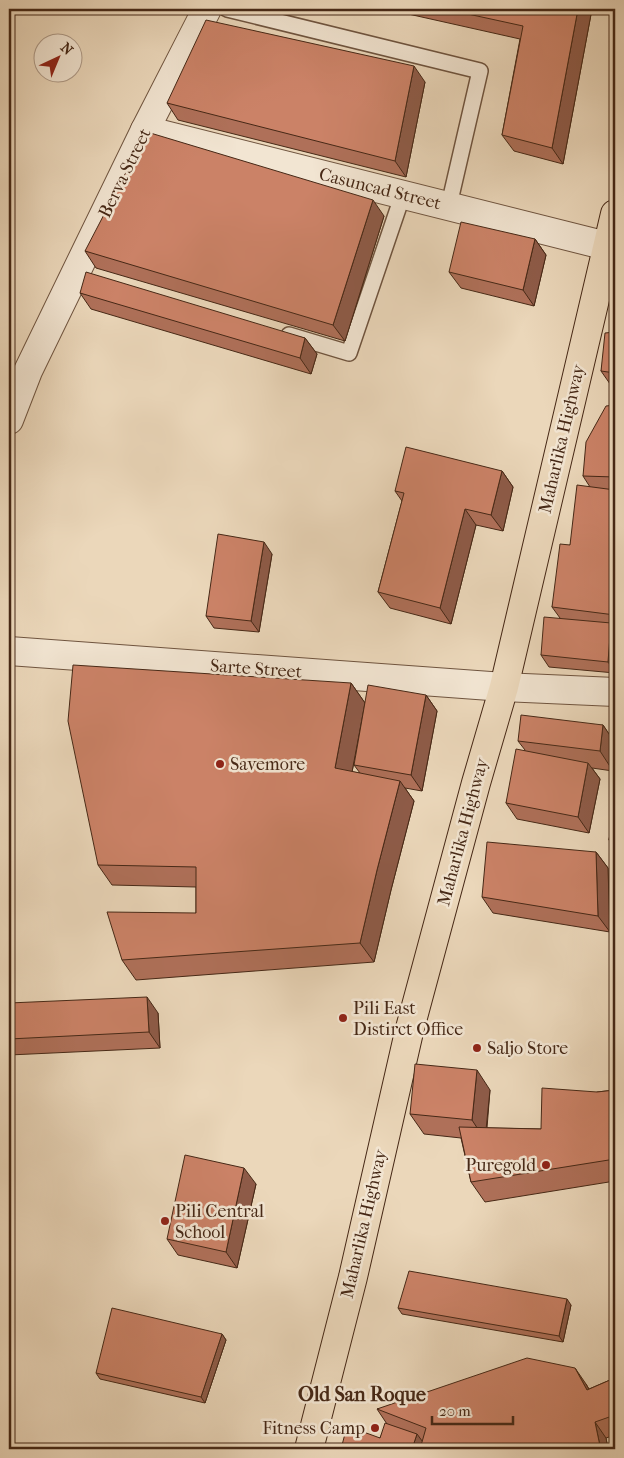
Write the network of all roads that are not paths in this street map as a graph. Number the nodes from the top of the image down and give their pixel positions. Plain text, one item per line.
1 (207, 9) edge
2 (227, 9) edge
3 (145, 130) junction
4 (403, 194) junction
5 (449, 205) junction
6 (615, 214) edge
7 (611, 247) edge
8 (274, 330) edge
9 (9, 420) edge
10 (9, 651) edge
11 (504, 687) junction
12 (615, 692) edge
13 (309, 1449) edge

1 - 3 street, Berva Street
2 - 5 lane
3 - 4 street, Casuncad Street
3 - 9 street, Berva Street
4 - 5 street, Casuncad Street
4 - 8 lane
5 - 7 street, Casuncad Street
6 - 7 main road, Maharlika Highway
7 - 11 main road, Maharlika Highway
10 - 11 street, Sarte Street
11 - 12 street, Sarte Street
11 - 13 main road, Maharlika Highway

